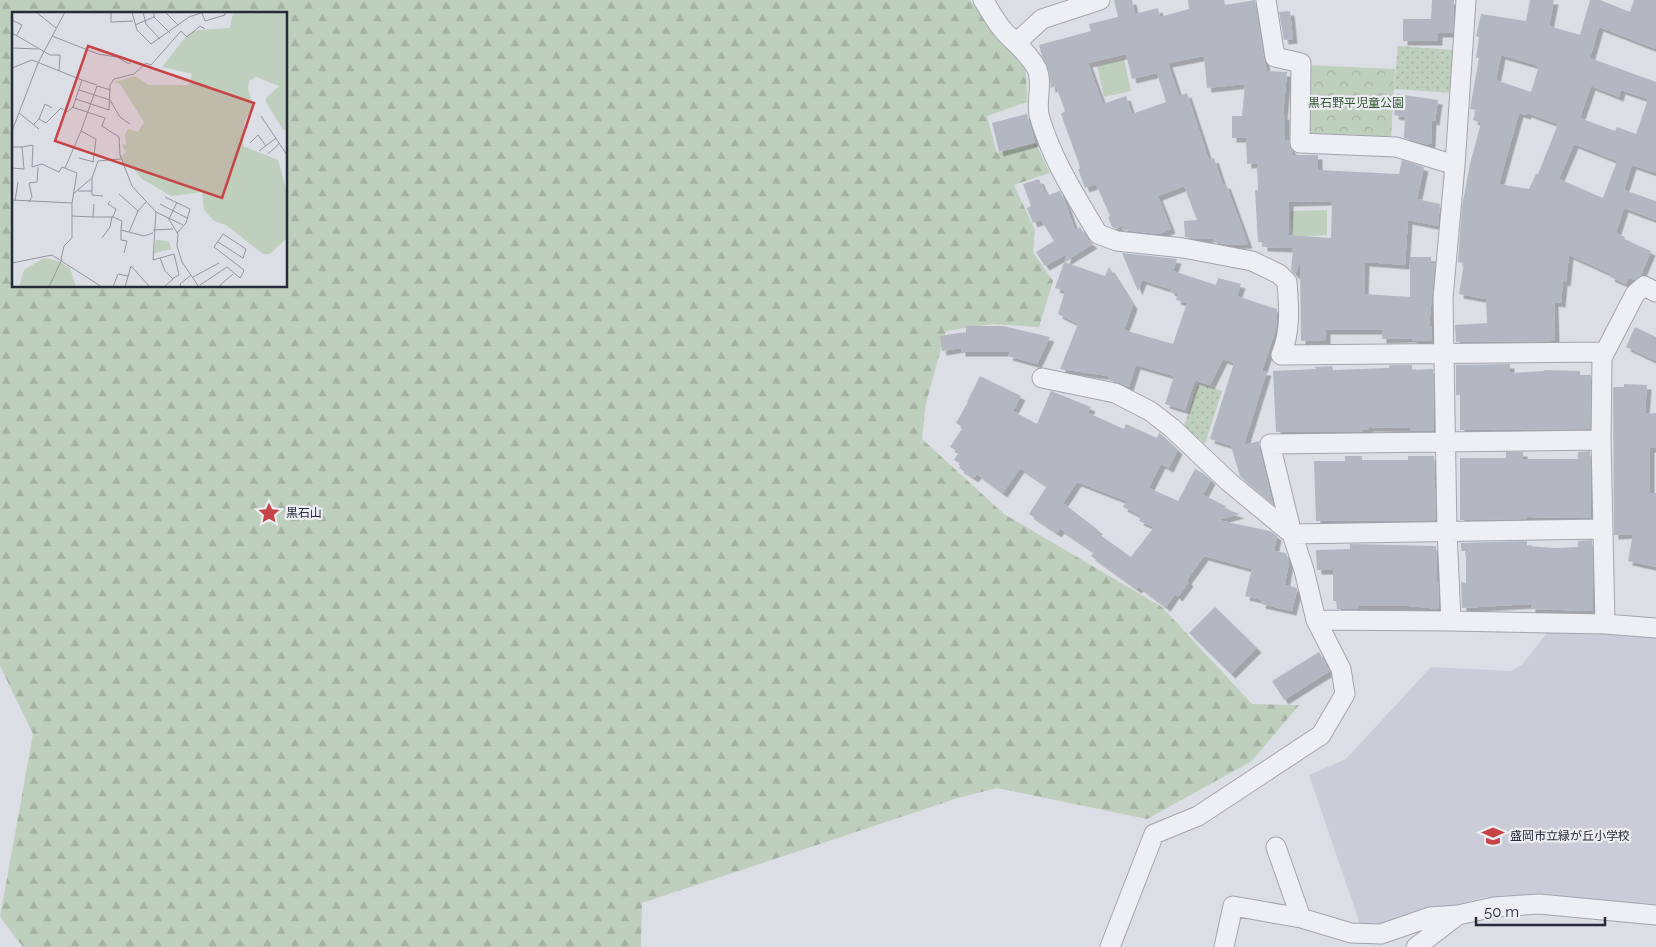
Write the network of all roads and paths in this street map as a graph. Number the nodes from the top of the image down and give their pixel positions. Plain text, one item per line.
1 (983, 0) edge
2 (1100, 0) edge
3 (1266, 0) edge
4 (1466, 0) edge
5 (1017, 42) junction
6 (1455, 164) junction
7 (1656, 292) edge
8 (1605, 352) junction
9 (1444, 354) junction
10 (1042, 378) dead end
11 (1601, 440) junction
12 (1446, 443) junction
13 (1602, 529) junction
14 (1447, 532) junction
15 (1292, 534) junction
16 (1316, 620) junction
17 (1451, 621) junction
18 (1605, 624) junction
19 (1656, 628) edge
20 (1276, 847) dead end
21 (1656, 915) edge
22 (1301, 918) junction
23 (1451, 920) junction
24 (1110, 947) edge
25 (1224, 947) edge
26 (1416, 947) edge
27 (1429, 947) edge

1 - 5 street
2 - 5 street
3 - 6 street
4 - 6 street
5 - 9 street
6 - 9 street
7 - 8 street
8 - 9 street
8 - 11 street
9 - 12 street
10 - 15 street
11 - 12 street
11 - 13 street
12 - 14 street
12 - 15 street
13 - 14 street
13 - 18 street
14 - 15 street
14 - 17 street
15 - 16 street
16 - 17 street
16 - 24 street
17 - 18 street
18 - 19 street
20 - 22 street
21 - 23 street
22 - 23 street
22 - 25 street
23 - 26 street
23 - 27 street

